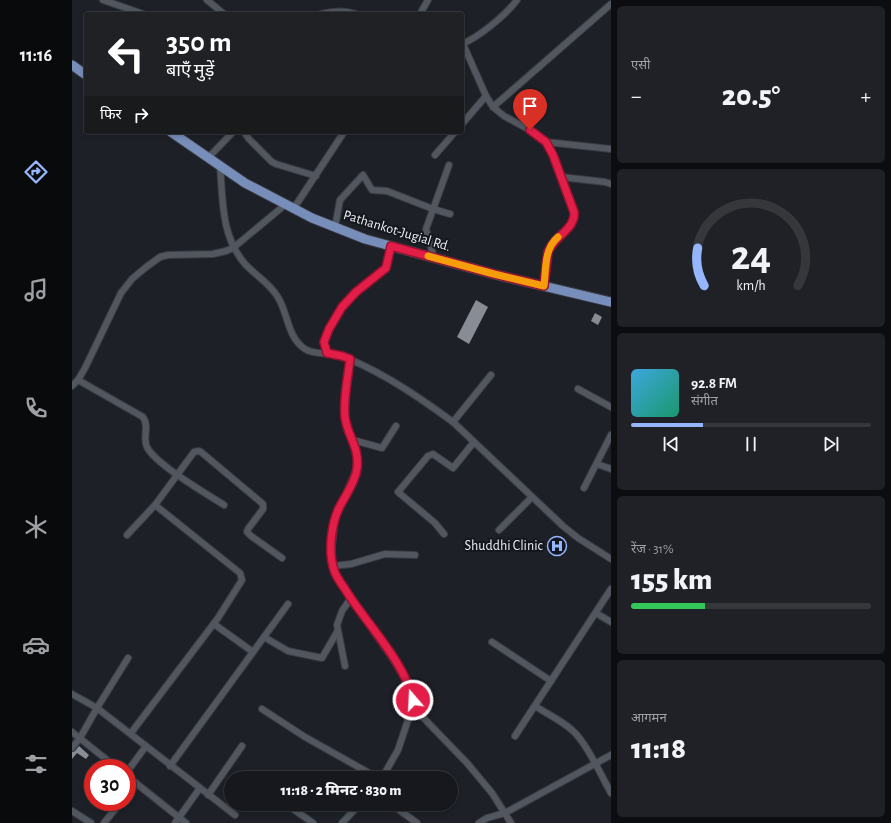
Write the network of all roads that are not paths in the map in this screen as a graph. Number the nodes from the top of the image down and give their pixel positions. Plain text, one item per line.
1 (103, 0) edge
2 (206, 0) edge
3 (428, 0) edge
4 (517, 0) edge
5 (611, 4) edge
6 (136, 12) edge
7 (221, 12) edge
8 (329, 12) edge
9 (347, 12) edge
10 (421, 12) edge
11 (464, 43) edge
12 (464, 46) edge
13 (72, 65) edge
14 (84, 73) edge
15 (486, 96) junction
16 (493, 107) junction
17 (464, 122) edge
18 (174, 134) edge
19 (231, 134) edge
20 (245, 134) edge
21 (343, 134) edge
22 (453, 134) edge
23 (546, 142) junction
24 (611, 149) edge
25 (435, 156) dead end
26 (208, 158) junction
27 (449, 165) dead end
28 (220, 166) junction
29 (316, 176) junction
30 (561, 176) junction
31 (611, 184) edge
32 (290, 206) junction
33 (433, 210) junction
34 (450, 214) dead end
35 (335, 227) junction
36 (391, 246) junction
37 (233, 248) junction
38 (434, 258) junction
39 (544, 286) junction
40 (611, 302) edge
41 (327, 353) junction
42 (350, 359) junction
43 (491, 375) dead end
44 (78, 380) junction
45 (72, 386) edge
46 (578, 389) dead end
47 (611, 407) edge
48 (453, 422) junction
49 (396, 426) dead end
50 (611, 435) edge
51 (352, 440) junction
52 (474, 442) junction
53 (597, 464) junction
54 (611, 469) edge
55 (178, 475) junction
56 (584, 488) dead end
57 (532, 497) junction
58 (155, 505) junction
59 (224, 505) dead end
60 (499, 530) dead end
61 (444, 534) dead end
62 (127, 535) dead end
63 (415, 555) dead end
64 (282, 558) dead end
65 (611, 559) edge
66 (333, 566) junction
67 (611, 589) edge
68 (350, 598) junction
69 (288, 604) dead end
70 (596, 613) junction
71 (611, 622) edge
72 (214, 624) junction
73 (337, 632) junction
74 (264, 637) junction
75 (492, 642) dead end
76 (252, 652) junction
77 (128, 658) dead end
78 (345, 666) dead end
79 (551, 681) junction
80 (72, 694) edge
81 (412, 706) junction
82 (535, 706) junction
83 (97, 708) junction
84 (262, 709) dead end
85 (72, 732) edge
86 (131, 733) junction
87 (515, 736) dead end
88 (80, 738) junction
89 (146, 746) junction
90 (242, 746) dead end
91 (72, 748) edge
92 (611, 755) edge
93 (106, 759) edge
94 (136, 760) edge
95 (594, 764) junction
96 (170, 766) junction
97 (366, 771) edge
98 (386, 771) edge
99 (136, 783) edge
100 (200, 788) junction
101 (611, 793) edge
102 (208, 795) junction
103 (72, 811) edge
104 (114, 811) edge
105 (296, 811) edge
106 (353, 811) edge
107 (401, 811) edge
108 (505, 813) junction
109 (235, 816) dead end
110 (179, 817) junction
111 (91, 823) edge
112 (104, 823) edge
113 (175, 823) edge
114 (186, 823) edge
115 (313, 823) edge
116 (342, 823) edge
117 (417, 823) edge
118 (479, 823) edge
119 (511, 823) edge

1 - 6 street
2 - 7 street
3 - 10 street
4 - 11 street
5 - 16 street
8 - 9 street
12 - 15 street
13 - 14 main road
15 - 16 street
15 - 17 street
16 - 23 street
18 - 26 main road, Pathankot-Jugial Rd.
19 - 26 street
20 - 29 street
21 - 29 street
22 - 25 street
23 - 24 street
23 - 30 street
26 - 28 main road, Pathankot-Jugial Rd.
27 - 33 street
28 - 32 main road, Pathankot-Jugial Rd.
28 - 37 street
29 - 32 street
30 - 31 street
30 - 39 street
32 - 35 main road, Pathankot-Jugial Rd.
32 - 37 street
33 - 34 street
33 - 35 street
33 - 38 street
35 - 36 main road, Pathankot-Jugial Rd.
36 - 38 main road, Pathankot-Jugial Rd.
36 - 41 street
37 - 41 street
37 - 44 street
38 - 39 main road, Pathankot-Jugial Rd.
39 - 40 main road, Pathankot-Jugial Rd.
41 - 42 street
42 - 48 street
42 - 51 street
43 - 48 street
44 - 45 street
44 - 55 street
46 - 47 street
48 - 52 street
49 - 51 street
50 - 53 street
51 - 66 street
52 - 57 street
52 - 61 street
53 - 54 street
53 - 56 street
55 - 58 street
55 - 59 street
55 - 64 street
57 - 60 street
57 - 65 street
58 - 62 street
58 - 72 street
63 - 66 street
66 - 68 street
67 - 70 street
68 - 73 street
68 - 81 street
69 - 74 street
70 - 71 street
70 - 79 street
72 - 76 street
72 - 86 street
73 - 74 street
73 - 78 street
74 - 76 street
75 - 79 street
76 - 96 street
77 - 83 street
79 - 82 street
80 - 83 street
81 - 98 street
81 - 108 street
82 - 87 street
82 - 95 street
83 - 86 street
83 - 88 street
84 - 97 street
85 - 88 street
86 - 89 street
88 - 91 street
88 - 93 street
89 - 94 street
89 - 96 street
90 - 102 street
92 - 95 street
95 - 101 street
95 - 108 street
96 - 100 street
99 - 110 street
100 - 102 street
100 - 110 street
102 - 109 street
103 - 111 street
104 - 112 street
105 - 115 street
106 - 116 street
107 - 117 street
108 - 118 street
108 - 119 street
110 - 113 street
110 - 114 street

